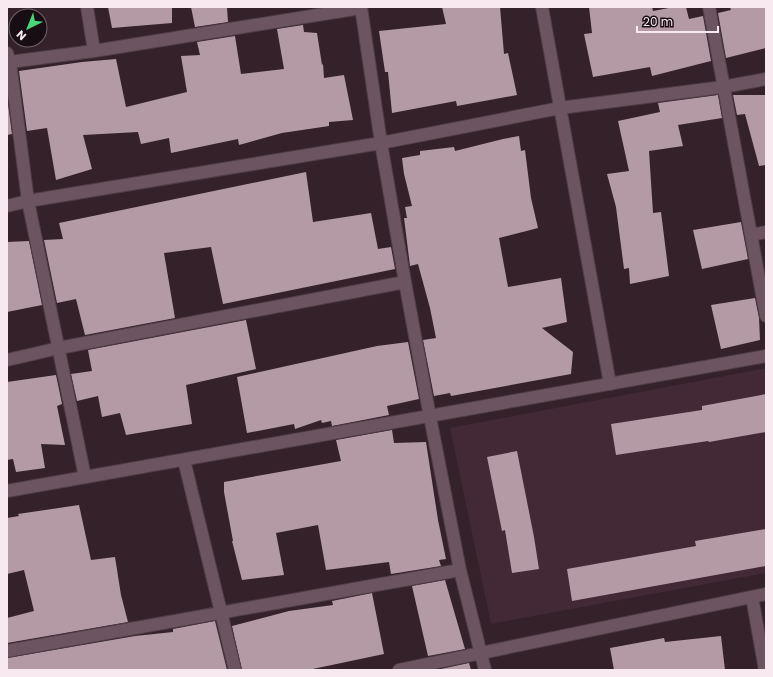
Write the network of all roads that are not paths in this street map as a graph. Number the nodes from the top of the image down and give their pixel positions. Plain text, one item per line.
1 (87, 7) edge
2 (361, 7) edge
3 (542, 7) edge
4 (709, 7) edge
5 (94, 51) junction
6 (9, 58) edge
7 (766, 79) edge
8 (723, 87) junction
9 (560, 108) junction
10 (382, 143) junction
11 (28, 201) junction
12 (7, 206) edge
13 (766, 232) edge
14 (751, 235) junction
15 (405, 282) junction
16 (766, 316) edge
17 (59, 348) junction
18 (766, 356) edge
19 (7, 360) edge
20 (610, 384) junction
21 (430, 417) junction
22 (184, 460) junction
23 (85, 478) junction
24 (7, 491) edge
25 (460, 570) junction
26 (766, 594) edge
27 (752, 597) junction
28 (221, 613) junction
29 (7, 651) edge
30 (480, 653) junction
31 (235, 670) edge
32 (399, 670) edge
33 (485, 670) edge
34 (765, 670) edge

1 - 5 street
2 - 5 street
2 - 10 street
3 - 9 street
4 - 8 street
5 - 6 street
6 - 11 street
7 - 8 street
8 - 9 street
8 - 14 street
9 - 10 street
9 - 20 street
10 - 11 street
10 - 15 street
11 - 12 street
11 - 17 street
13 - 14 street
14 - 16 street
15 - 17 street
15 - 21 street
17 - 19 street
17 - 23 street
18 - 20 street
20 - 21 street
21 - 22 street
21 - 25 street
22 - 23 street
22 - 28 street
23 - 24 street
25 - 28 street
25 - 30 street
26 - 27 street
27 - 30 street
27 - 34 street
28 - 29 street
28 - 31 street
30 - 32 street
30 - 33 street

